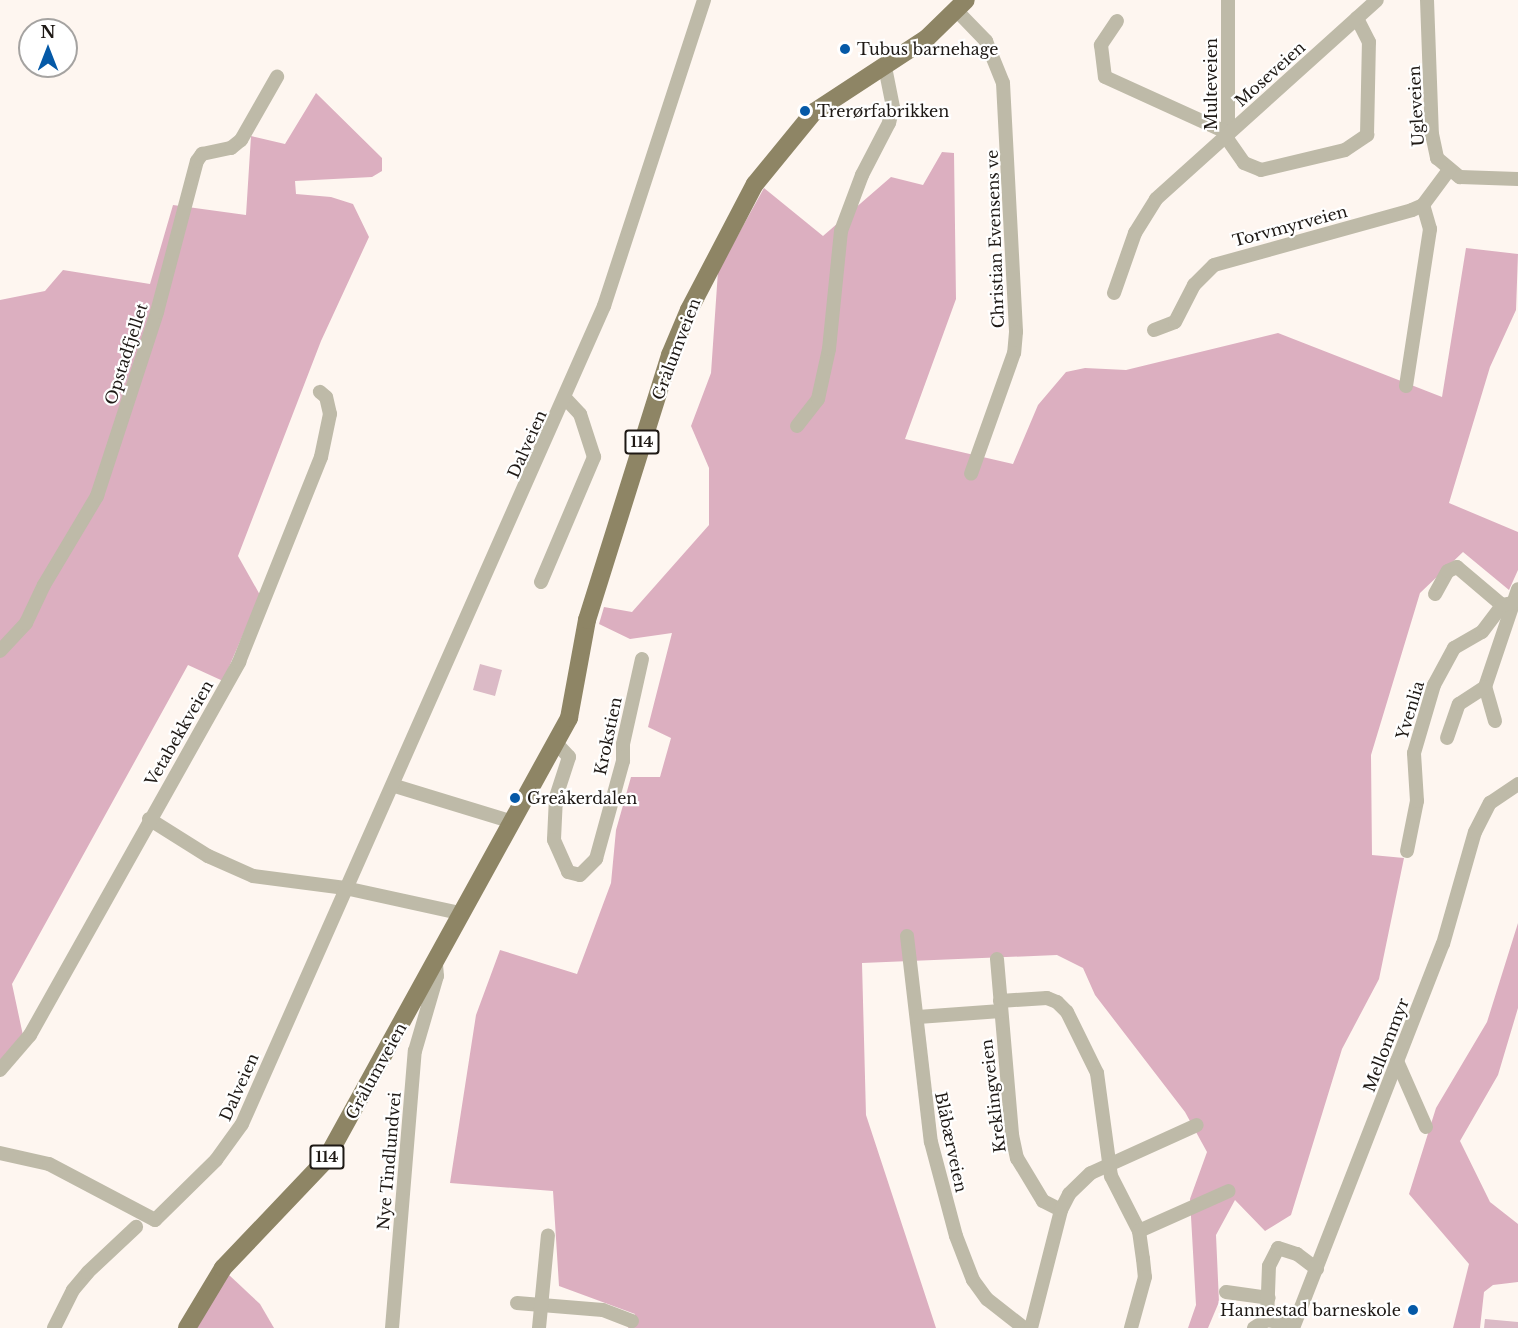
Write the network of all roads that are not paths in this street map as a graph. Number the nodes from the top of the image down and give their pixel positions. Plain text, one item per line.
1 (704, 0) edge
2 (1228, 0) edge
3 (1377, 0) edge
4 (1427, 0) edge
5 (961, 5) edge
6 (1357, 18) junction
7 (1117, 21) dead end
8 (885, 67) junction
9 (277, 77) dead end
10 (1228, 133) junction
11 (1449, 170) junction
12 (1518, 178) edge
13 (1423, 205) junction
14 (1114, 293) dead end
15 (1154, 330) dead end
16 (1406, 386) dead end
17 (320, 392) dead end
18 (565, 398) junction
19 (797, 426) dead end
20 (971, 474) dead end
21 (541, 582) dead end
22 (1518, 589) edge
23 (1435, 594) dead end
24 (1507, 604) junction
25 (0, 651) edge
26 (642, 659) dead end
27 (1485, 687) junction
28 (1495, 721) dead end
29 (1447, 738) dead end
30 (556, 743) junction
31 (1518, 784) edge
32 (395, 786) junction
33 (149, 819) junction
34 (513, 822) junction
35 (1407, 851) dead end
36 (345, 888) junction
37 (455, 912) dead end
38 (907, 936) dead end
39 (997, 959) dead end
40 (436, 964) junction
41 (1000, 1006) junction
42 (918, 1017) junction
43 (1397, 1061) junction
44 (0, 1070) edge
45 (1197, 1125) dead end
46 (1426, 1127) dead end
47 (0, 1153) edge
48 (1108, 1164) junction
49 (1229, 1191) dead end
50 (1061, 1210) junction
51 (136, 1227) dead end
52 (1139, 1231) junction
53 (549, 1235) dead end
54 (1317, 1269) junction
55 (1226, 1292) dead end
56 (1269, 1298) junction
57 (517, 1303) dead end
58 (541, 1305) junction
59 (1267, 1320) junction
60 (632, 1321) edge
61 (1294, 1327) edge
62 (54, 1328) edge
63 (187, 1328) edge
64 (392, 1328) edge
65 (538, 1328) edge
66 (1024, 1328) edge
67 (1031, 1328) edge
68 (1131, 1328) edge
69 (1254, 1328) edge

1 - 18 street, Dalveien
2 - 10 street, Multeveien
3 - 6 street, Moseveien
4 - 11 street, Ugleveien
5 - 8 main road, Grålumveien / 114
5 - 20 street, Christian Evensens ve
6 - 10 street, Moseveien
6 - 10 street, Multeveien
7 - 10 street
8 - 19 street
8 - 30 main road, Grålumveien / 114
9 - 25 street, Opstadfjellet
10 - 14 street, Moseveien
11 - 12 street
11 - 13 street
13 - 15 street, Torvmyrveien
13 - 16 street
17 - 33 street, Vetabekkveien
18 - 21 street
18 - 32 street, Dalveien
22 - 24 street, Yvenlia
23 - 24 street
24 - 27 street, Yvenlia
24 - 35 street, Yvenlia
26 - 30 street, Krokstien
27 - 28 street
27 - 29 street
30 - 34 main road, Grålumveien / 114
31 - 43 street, Mellommyr
32 - 34 street
32 - 36 street, Dalveien
33 - 36 street
33 - 44 street, Vetabekkveien
34 - 40 main road, Grålumveien / 114
36 - 37 street
36 - 47 street, Dalveien
38 - 42 street, Blåbærveien
39 - 41 street, Kreklingveien
40 - 63 main road, Grålumveien / 114
40 - 64 street, Nye Tindlundvei
41 - 42 street
41 - 48 street
41 - 50 street, Kreklingveien
42 - 66 street, Blåbærveien
43 - 46 street
43 - 54 street, Mellommyr
45 - 48 street
48 - 50 street
48 - 52 street
49 - 52 street
50 - 67 street
51 - 62 street
52 - 68 street
53 - 58 street
54 - 56 street
54 - 61 street, Mellommyr
55 - 56 street
56 - 59 street
57 - 58 street
58 - 60 street
58 - 65 street
59 - 61 street
59 - 69 street

